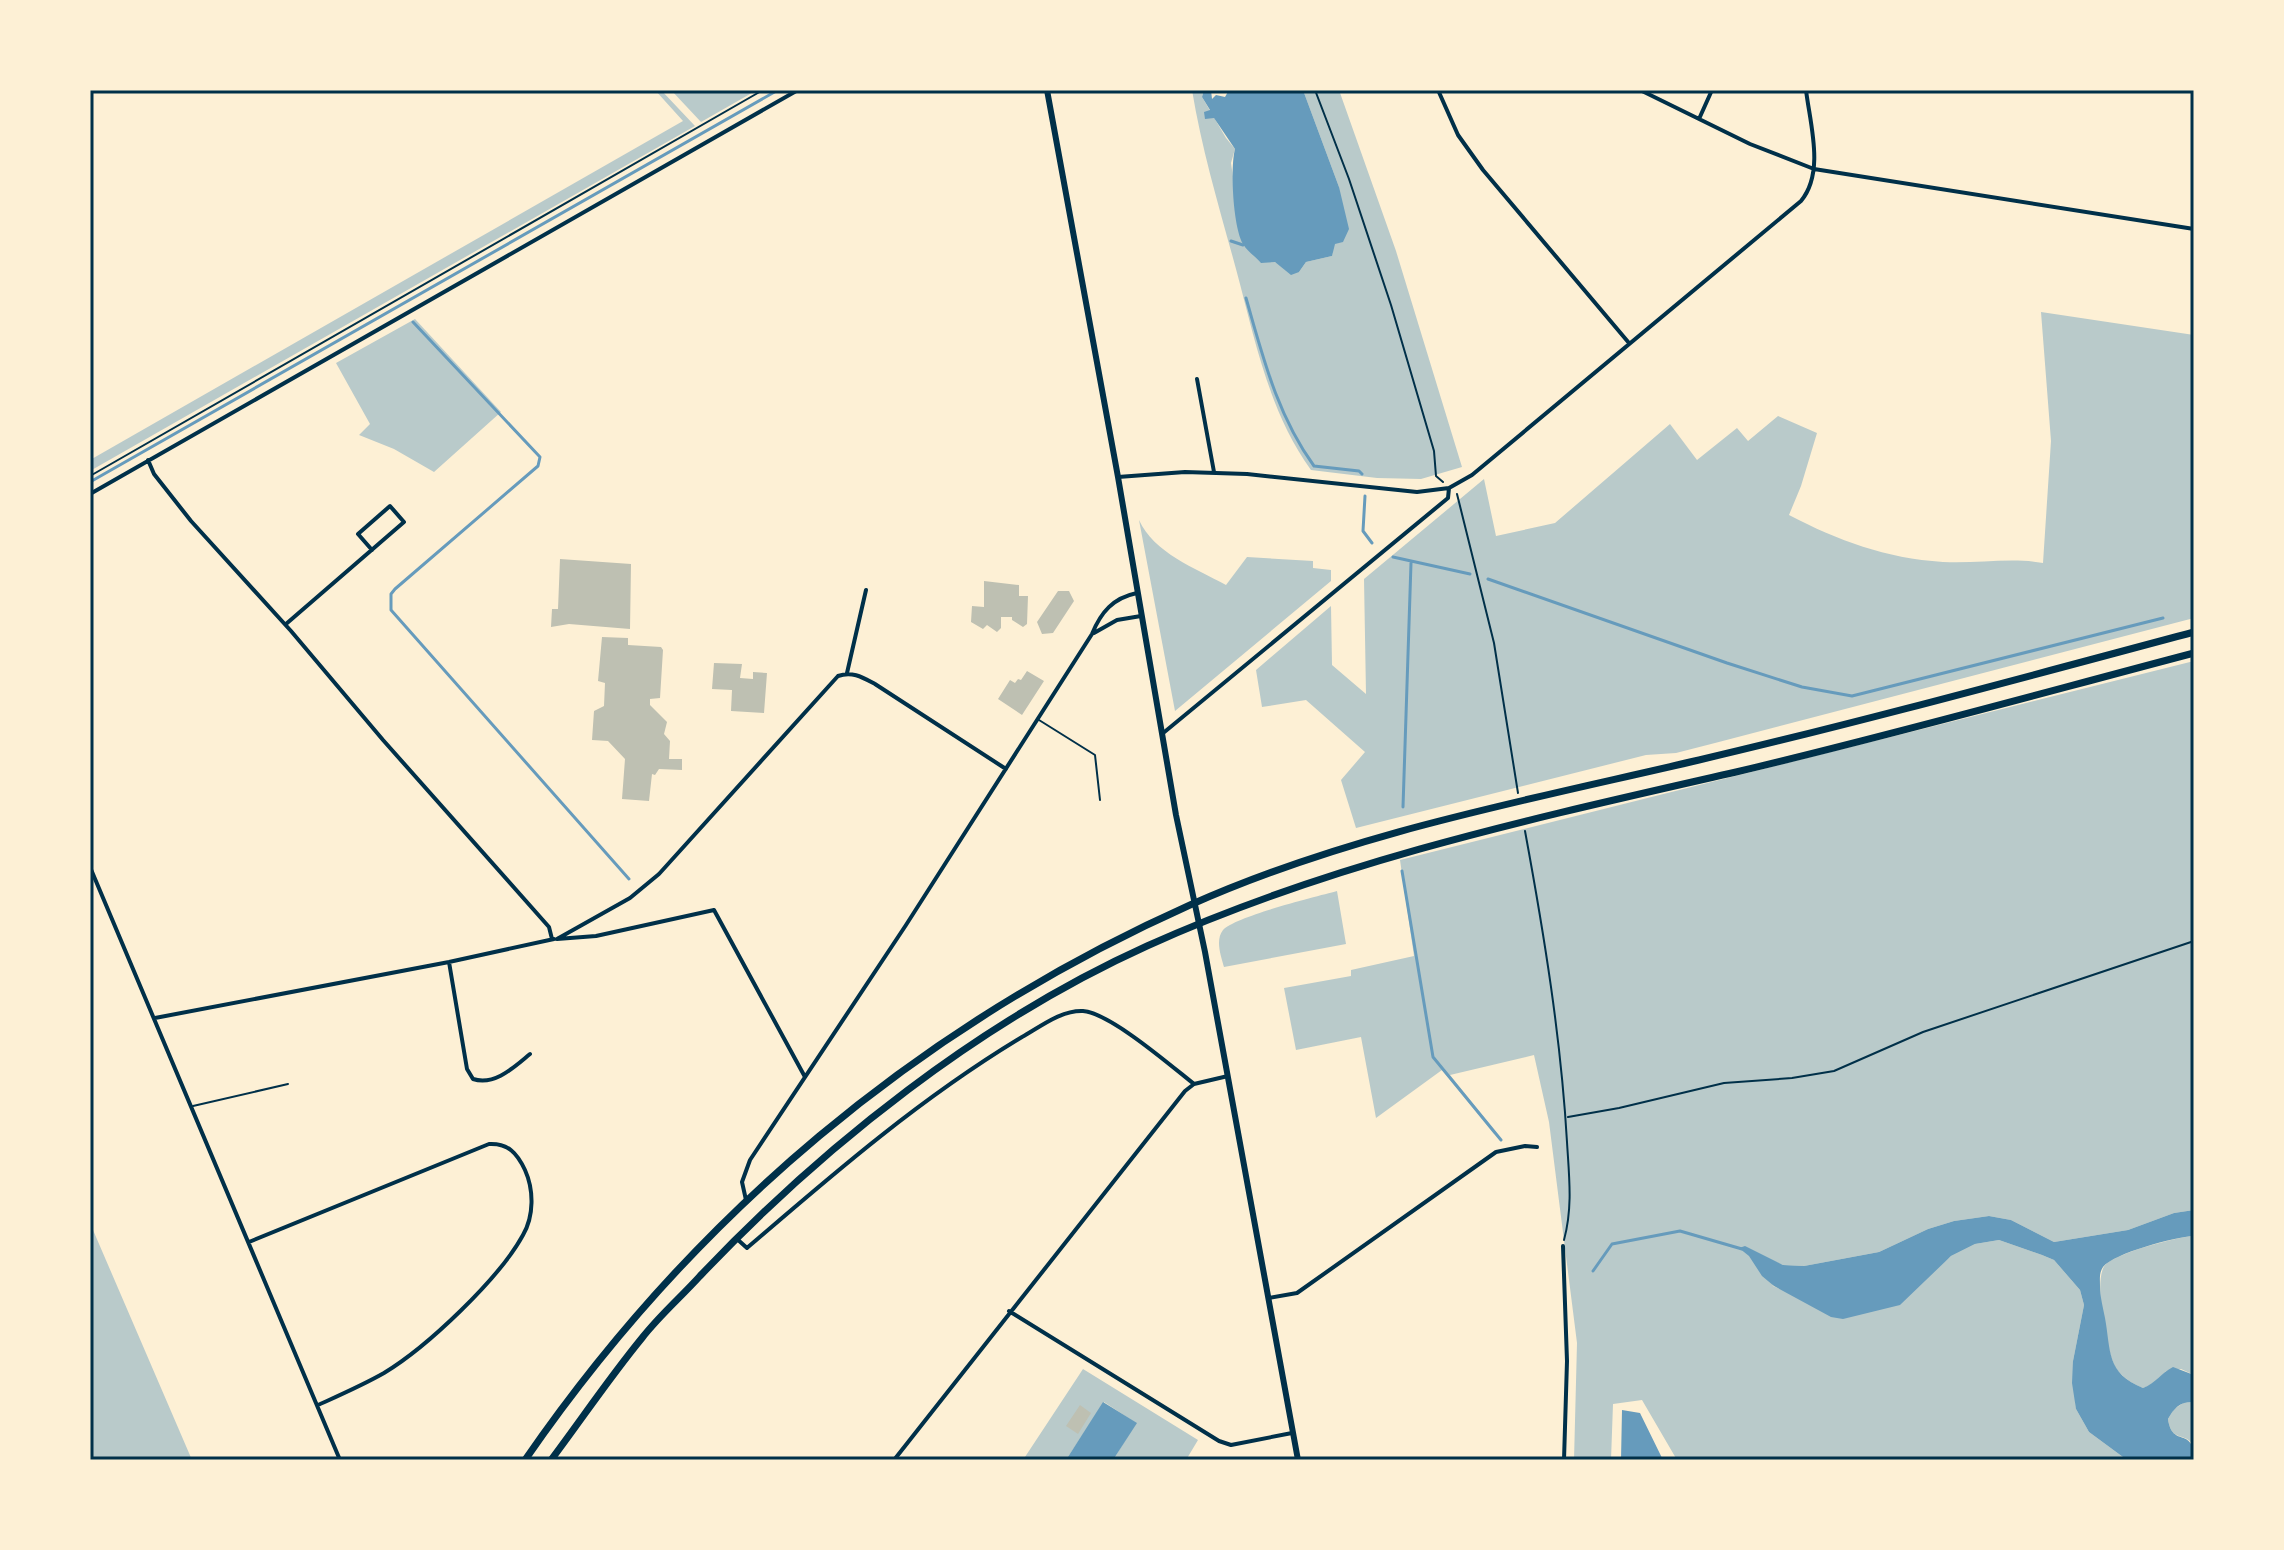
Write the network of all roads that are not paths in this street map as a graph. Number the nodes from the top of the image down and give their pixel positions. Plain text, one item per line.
1 (798, 90) edge
2 (1047, 90) edge
3 (1438, 90) edge
4 (1640, 90) edge
5 (1712, 90) edge
6 (1806, 90) edge
7 (1699, 119) junction
8 (1814, 169) junction
9 (2194, 229) edge
10 (1629, 343) junction
11 (1197, 379) dead end
12 (148, 460) junction
13 (1214, 472) junction
14 (1118, 477) junction
15 (1449, 488) junction
16 (90, 494) edge
17 (372, 550) junction
18 (866, 590) dead end
19 (1137, 593) junction
20 (1141, 616) junction
21 (285, 625) junction
22 (2194, 632) edge
23 (1092, 634) junction
24 (2194, 653) edge
25 (847, 673) junction
26 (1038, 720) junction
27 (1162, 734) junction
28 (1006, 769) junction
29 (1100, 800) dead end
30 (90, 867) edge
31 (1193, 903) junction
32 (1199, 925) junction
33 (554, 939) junction
34 (449, 962) junction
35 (155, 1018) junction
36 (530, 1054) dead end
37 (1228, 1076) junction
38 (805, 1077) junction
39 (288, 1084) dead end
40 (1194, 1084) junction
41 (192, 1106) junction
42 (1537, 1147) dead end
43 (746, 1200) junction
44 (736, 1238) junction
45 (249, 1242) junction
46 (1563, 1246) road end
47 (1269, 1298) junction
48 (1009, 1311) junction
49 (318, 1405) junction
50 (1294, 1432) junction
51 (340, 1460) edge
52 (525, 1460) edge
53 (551, 1460) edge
54 (894, 1460) edge
55 (1298, 1460) edge
56 (1564, 1460) edge

1 - 12 street
2 - 14 main road
3 - 10 street
4 - 7 street
5 - 7 street
6 - 8 street
7 - 8 street
8 - 9 street
8 - 10 street
10 - 15 street
11 - 13 street
12 - 16 street
12 - 21 street
13 - 14 street
13 - 15 street
14 - 19 main road
15 - 27 street
17 - 17 street
17 - 21 street
18 - 25 street
19 - 20 main road
19 - 23 street
20 - 23 street
20 - 27 main road
21 - 33 street
22 - 31 main road
23 - 26 street
24 - 32 main road
25 - 28 street
25 - 33 street
26 - 28 street
26 - 29 lane
27 - 31 main road
28 - 38 street
30 - 35 street
31 - 32 main road
31 - 43 main road
32 - 37 main road
32 - 44 main road
33 - 34 street
33 - 38 street
34 - 35 street
34 - 36 street
35 - 41 street
37 - 40 street
37 - 47 main road
38 - 43 street
39 - 41 lane
40 - 44 street
40 - 48 street
41 - 45 street
42 - 47 street
43 - 52 main road
44 - 53 main road
45 - 49 street
45 - 49 street
46 - 56 street
47 - 50 main road
48 - 50 street
48 - 54 street
49 - 51 street
50 - 55 main road

